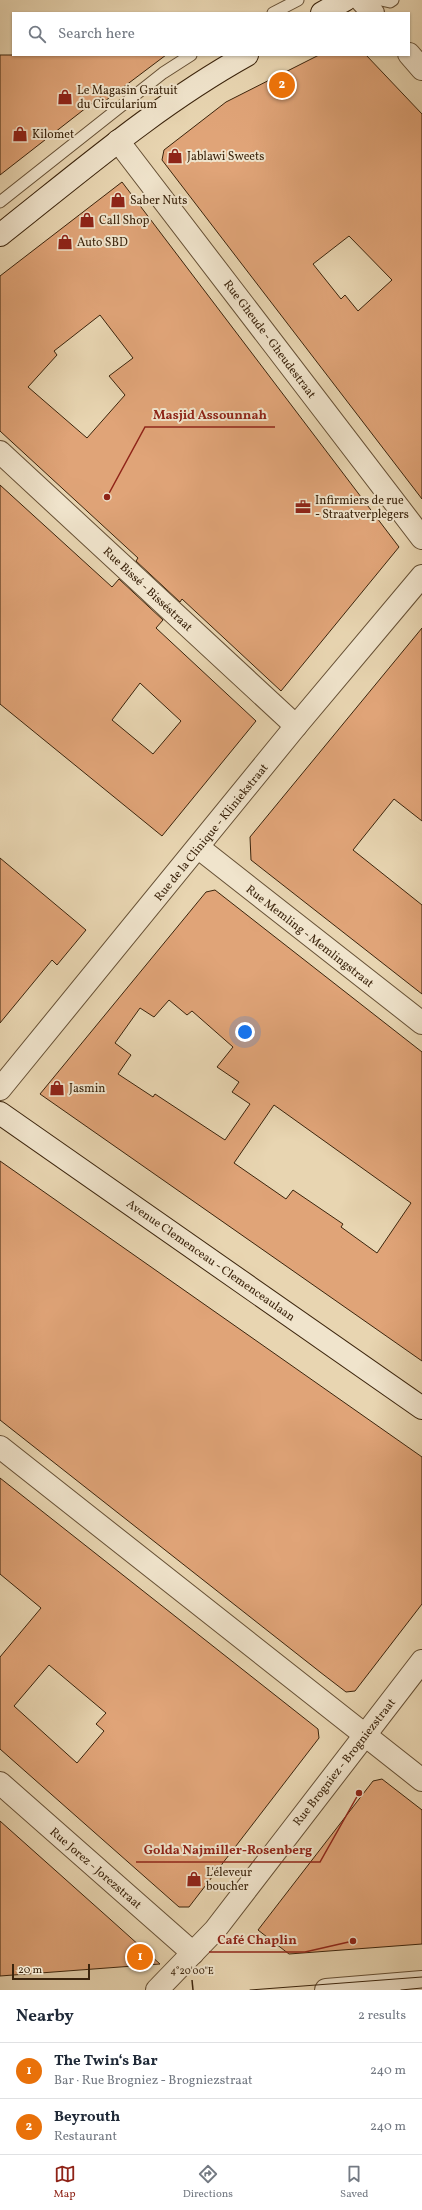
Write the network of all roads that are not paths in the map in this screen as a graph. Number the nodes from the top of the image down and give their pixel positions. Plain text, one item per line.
1 (298, 0) edge
2 (345, 0) edge
3 (361, 0) edge
4 (381, 0) edge
5 (393, 0) edge
6 (275, 12) edge
7 (324, 12) edge
8 (372, 12) edge
9 (410, 55) edge
10 (190, 56) edge
11 (244, 56) edge
12 (422, 68) edge
13 (118, 141) junction
14 (0, 202) edge
15 (0, 235) edge
16 (0, 452) edge
17 (422, 538) edge
18 (422, 576) edge
19 (296, 726) junction
20 (199, 848) junction
21 (422, 1023) edge
22 (0, 1089) edge
23 (0, 1113) edge
24 (422, 1408) edge
25 (0, 1447) edge
26 (422, 1661) edge
27 (364, 1735) junction
28 (422, 1780) edge
29 (0, 1783) edge
30 (193, 1953) junction
31 (416, 1985) edge
32 (157, 1990) edge
33 (326, 1990) edge

1 - 6 lane
2 - 7 street
3 - 8 street
4 - 5 lane
9 - 12 street
10 - 14 lane
11 - 13 street
13 - 15 street
13 - 17 street, Rue Gheude - Gheudestraat
16 - 19 street, Rue Bissé - Bisséstraat
18 - 19 street, Rue de la Clinique - Kliniekstraat
19 - 20 street, Rue de la Clinique - Kliniekstraat
20 - 21 street, Rue Memling - Memlingstraat
20 - 22 street, Rue de la Clinique - Kliniekstraat
23 - 24 street, Avenue Clemenceau - Clemenceaulaan
25 - 27 street
26 - 27 street, Rue Brogniez - Brogniezstraat
27 - 28 street
27 - 30 street, Rue Brogniez - Brogniezstraat
29 - 30 street, Rue Jorez - Jorezstraat
30 - 32 street, Rue Brogniez - Brogniezstraat
31 - 33 street

